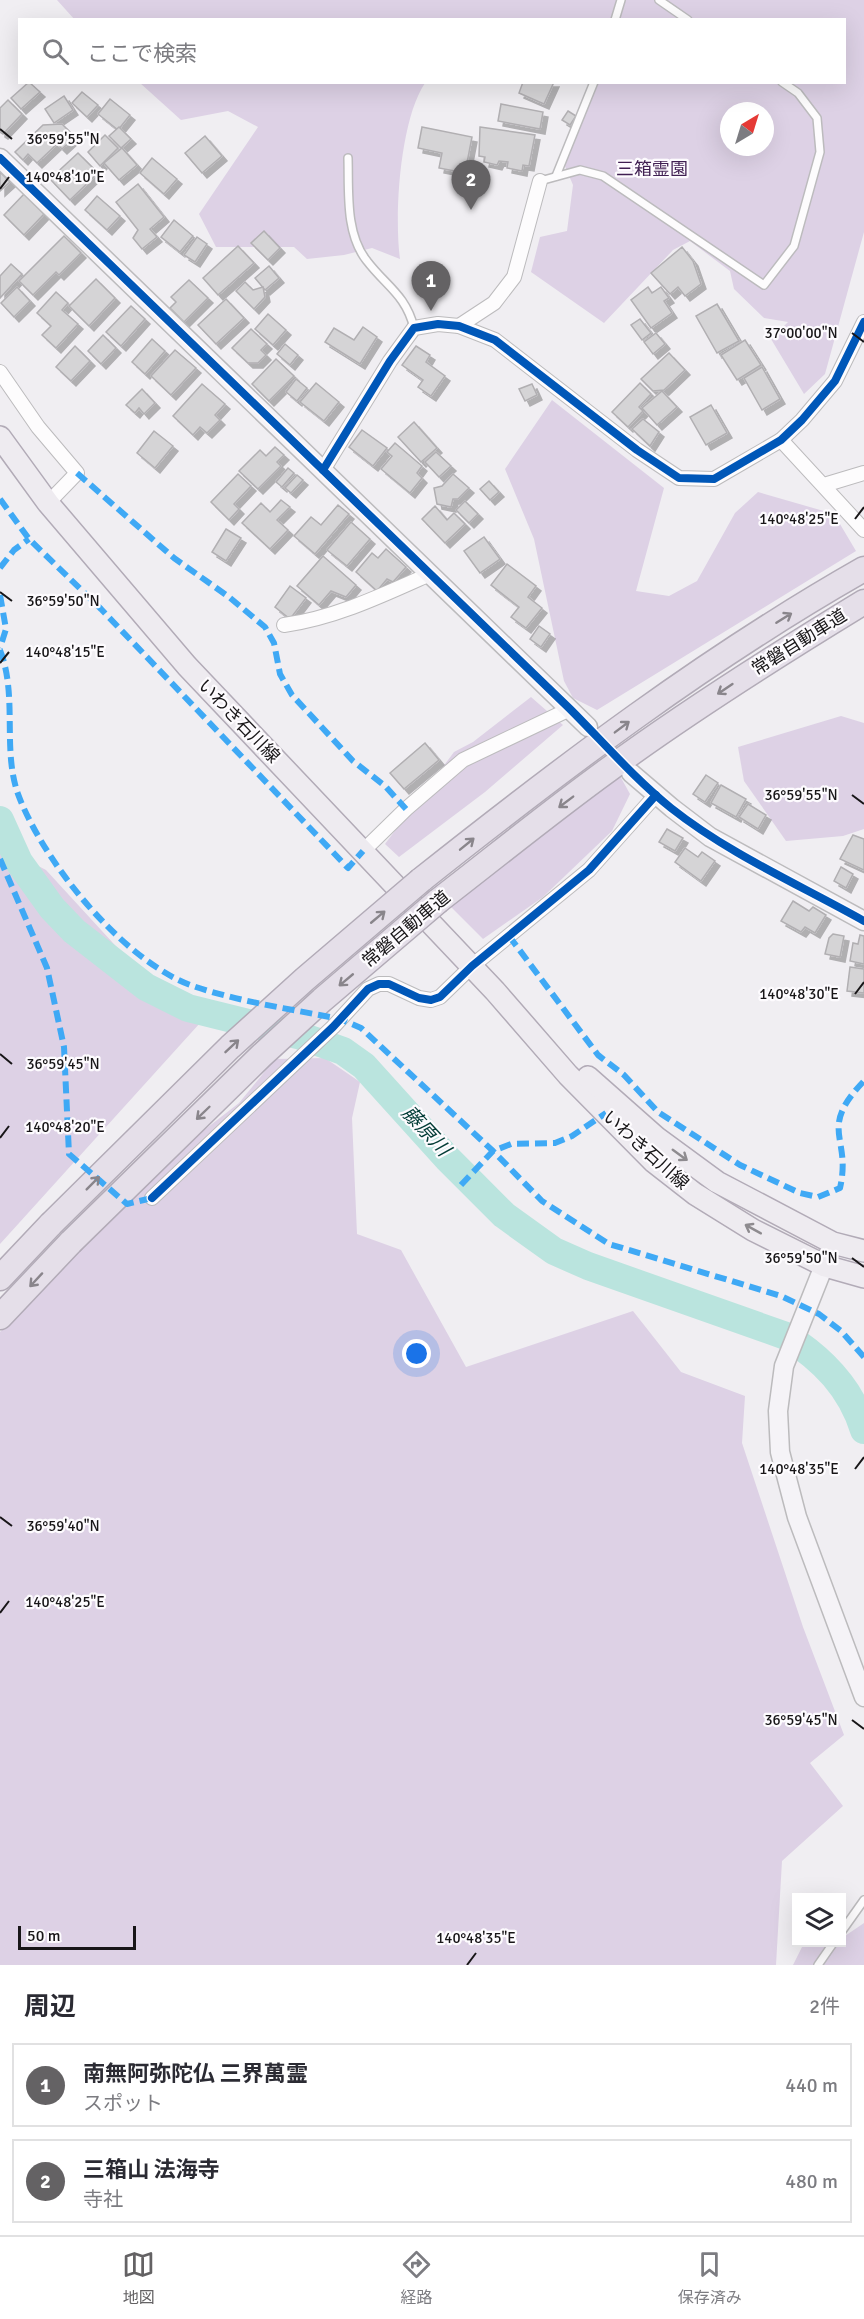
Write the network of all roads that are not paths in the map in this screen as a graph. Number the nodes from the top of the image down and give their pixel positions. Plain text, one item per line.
1 (621, 0) edge
2 (659, 0) edge
3 (616, 18) edge
4 (685, 18) edge
5 (593, 84) edge
6 (785, 84) edge
7 (0, 158) edge
8 (348, 158) dead end
9 (556, 176) junction
10 (540, 181) joint
11 (864, 322) edge
12 (459, 326) junction
13 (414, 328) junction
14 (0, 372) edge
15 (0, 437) edge
16 (781, 440) junction
17 (323, 470) junction
18 (864, 473) edge
19 (828, 489) junction
20 (48, 503) junction
21 (864, 530) edge
22 (864, 569) edge
23 (430, 574) junction
24 (864, 602) edge
25 (284, 625) dead end
26 (570, 709) junction
27 (588, 727) dead end
28 (631, 773) dead end
29 (656, 795) junction
30 (363, 851) junction
31 (864, 921) edge
32 (472, 966) junction
33 (495, 991) junction
34 (152, 1198) dead end
35 (833, 1243) junction
36 (864, 1251) edge
37 (825, 1266) junction
38 (864, 1277) edge
39 (0, 1278) edge
40 (0, 1317) edge
41 (864, 1697) edge
42 (864, 1900) edge
43 (846, 1926) edge
44 (831, 1947) edge
45 (818, 1965) edge

1 - 3 lane
2 - 4 lane
5 - 9 lane
6 - 9 lane
7 - 17 street
8 - 13 lane
9 - 10 lane
10 - 12 street
11 - 16 street
12 - 13 street
12 - 16 street
13 - 17 street
14 - 20 street
15 - 20 main road, いわき石川線
16 - 19 street
17 - 23 street
18 - 19 street
19 - 21 street
20 - 30 main road, いわき石川線
39 -> 22 highway, 常磐自動車道, bridge
23 - 25 street
23 - 26 street
24 -> 40 highway, 常磐自動車道, bridge
26 - 27 street
26 - 30 street
28 - 29 street
29 - 31 street
29 - 32 street
30 - 32 main road, いわき石川線
32 - 33 main road, いわき石川線
32 - 34 street
33 -> 35 main road, いわき石川線
37 -> 33 main road, いわき石川線
35 - 36 main road, いわき石川線
35 - 37 street
37 - 38 main road, いわき石川線
37 - 41 street
42 - 43 lane
44 - 45 lane

